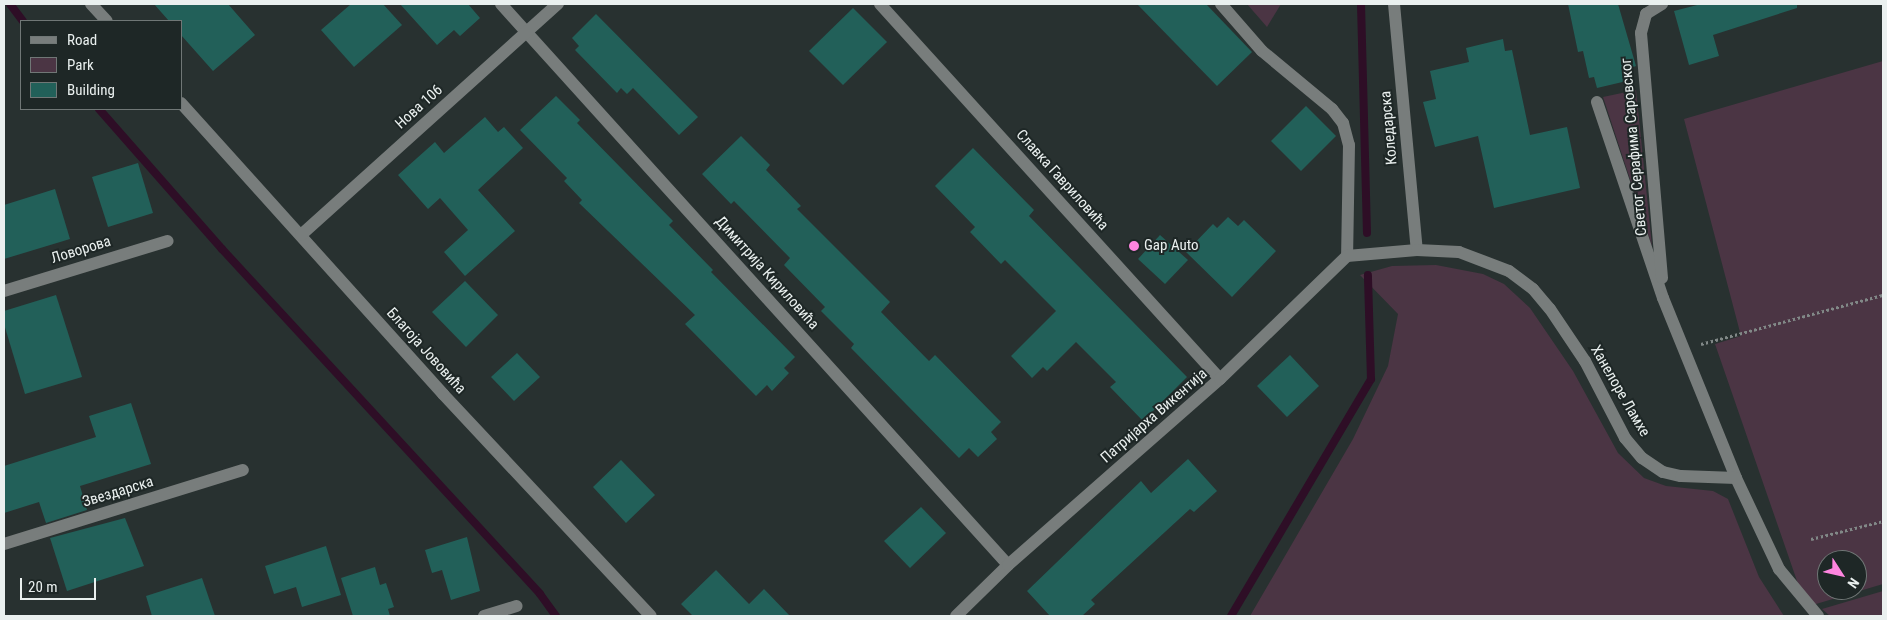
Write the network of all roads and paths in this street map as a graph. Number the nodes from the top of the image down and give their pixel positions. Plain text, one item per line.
1 (91, 4) edge
2 (501, 4) edge
3 (558, 4) edge
4 (880, 4) edge
5 (1221, 4) edge
6 (1394, 4) edge
7 (1662, 4) edge
8 (106, 20) edge
9 (526, 32) junction
10 (1597, 102) dead end
11 (182, 104) edge
12 (301, 235) junction
13 (168, 241) dead end
14 (1417, 250) junction
15 (1346, 256) junction
16 (4, 290) edge
17 (1883, 295) edge
18 (1663, 298) junction
19 (1684, 349) junction
20 (1220, 379) junction
21 (242, 470) dead end
22 (1736, 478) junction
23 (1883, 521) edge
24 (1811, 539) dead end
25 (4, 544) edge
26 (1008, 565) junction
27 (516, 606) dead end
28 (484, 616) edge
29 (651, 616) edge
30 (956, 616) edge
31 (1818, 616) edge

1 - 8 street
2 - 9 street, Димитрија Кириловића
3 - 9 street, Нова 106
4 - 20 street, Славка Гавриловића
5 - 15 street
6 - 14 street, Коледарска
7 - 18 street, Светог Серафима Саровског
9 - 12 street, Нова 106
9 - 26 street, Димитрија Кириловића
10 - 18 street
11 - 12 street, Благоја Јововића
12 - 29 street, Благоја Јововића
13 - 16 street, Ловорова
14 - 15 street, Ханелоре Ламхе
14 - 22 street, Ханелоре Ламхе
15 - 20 street, Патријарха Викентија
17 - 19 path
18 - 19 street
19 - 22 street
20 - 26 street, Патријарха Викентија
21 - 25 street, Звездарска
22 - 31 street
23 - 24 path
26 - 30 street, Патријарха Викентија
27 - 28 street

